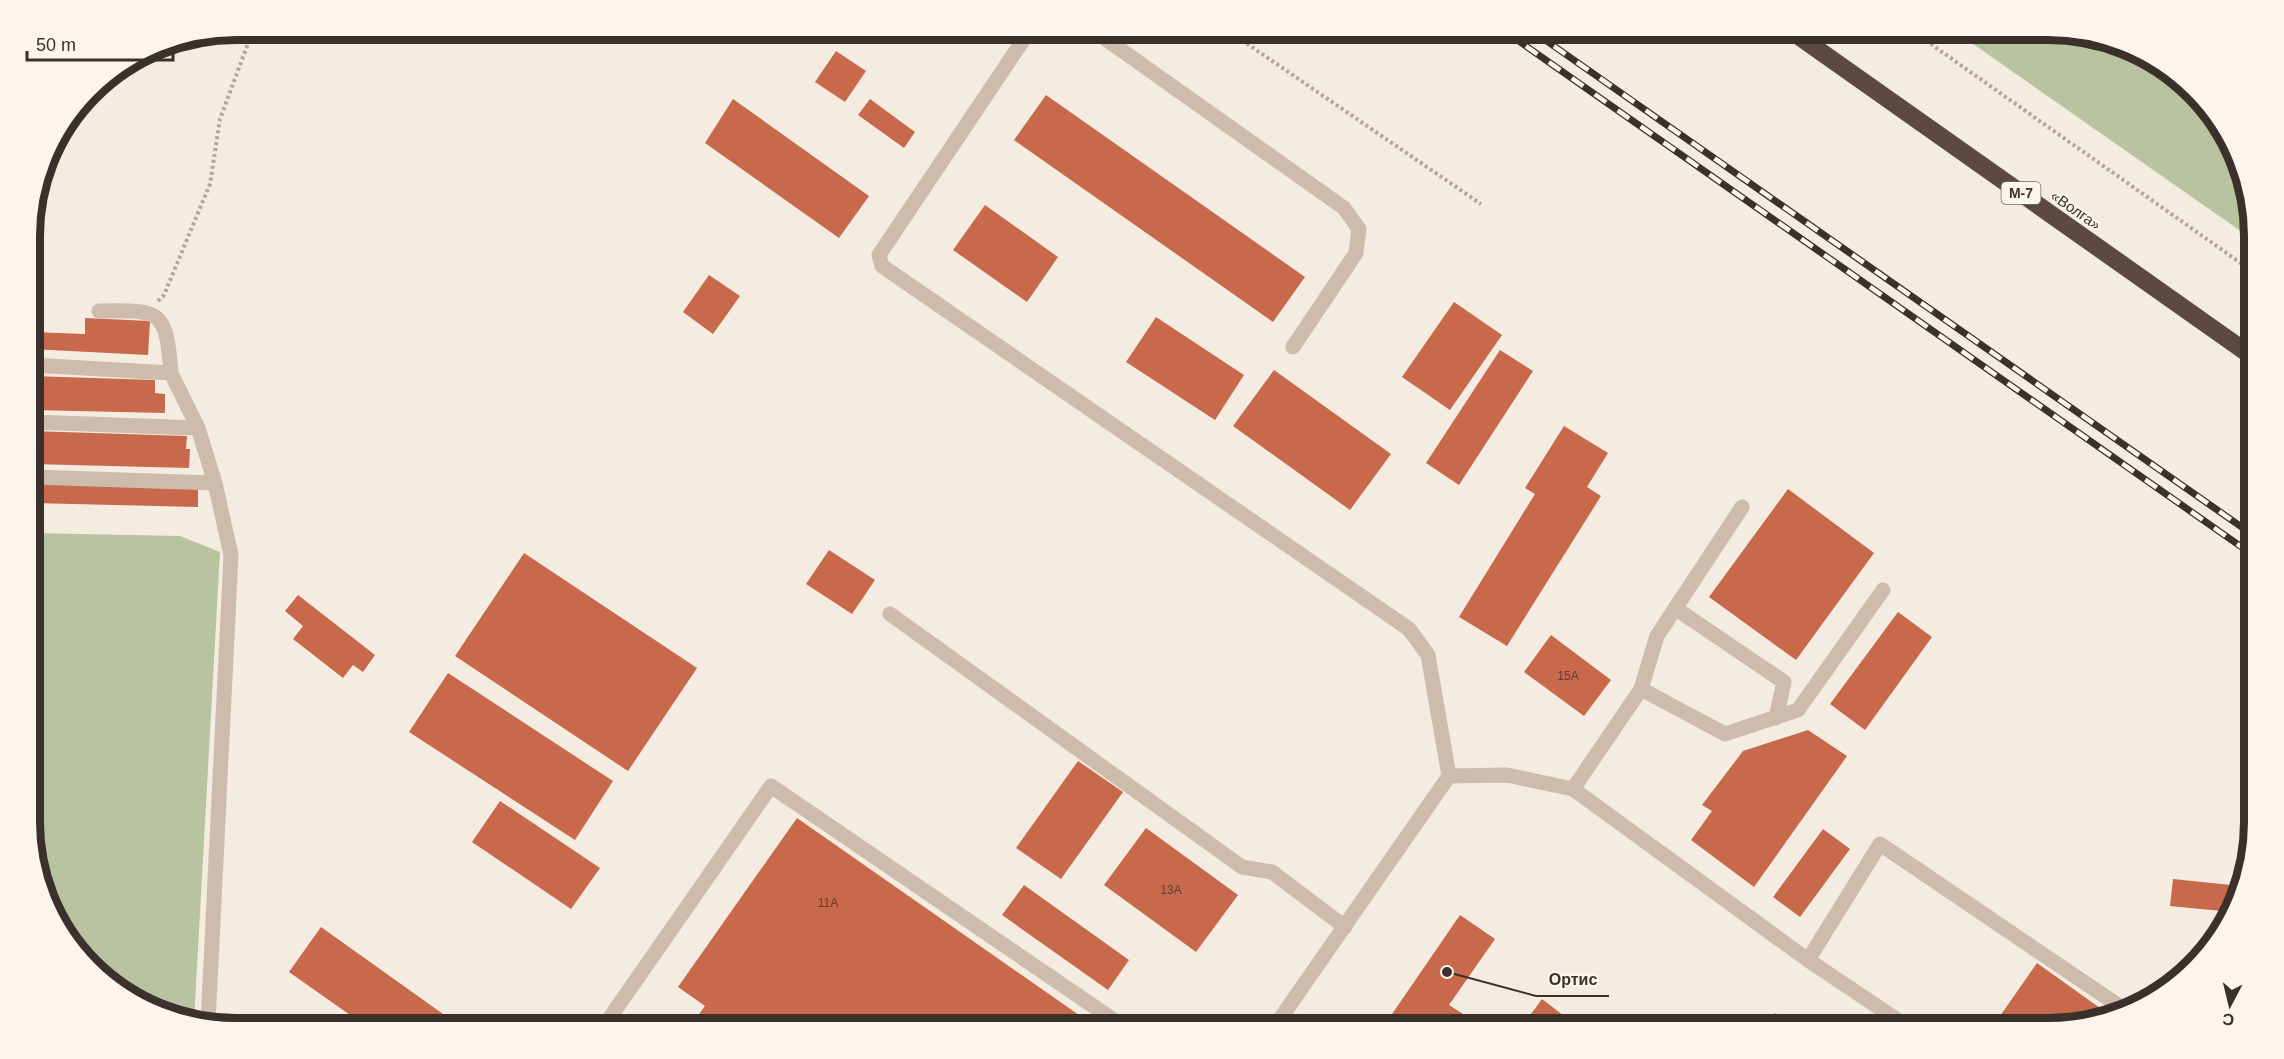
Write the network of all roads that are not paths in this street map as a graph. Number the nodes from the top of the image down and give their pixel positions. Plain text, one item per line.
1 (1023, 40) edge
2 (1107, 40) edge
3 (1804, 40) edge
4 (99, 311) dead end
5 (1293, 347) dead end
6 (2244, 351) edge
7 (41, 366) edge
8 (171, 373) junction
9 (41, 422) edge
10 (198, 428) junction
11 (41, 477) edge
12 (215, 483) junction
13 (1742, 507) dead end
14 (1884, 590) dead end
15 (1675, 608) junction
16 (890, 614) dead end
17 (1641, 689) junction
18 (1776, 718) junction
19 (1449, 776) junction
20 (1573, 789) junction
21 (1345, 927) junction
22 (1808, 960) junction
23 (2118, 1005) edge
24 (208, 1016) edge
25 (610, 1018) edge
26 (1111, 1018) edge
27 (1281, 1018) edge
28 (1895, 1018) edge

1 - 19 street
2 - 5 street
3 - 6 highway, «Волга» / М-7
4 - 8 street
7 - 8 street
8 - 10 street
9 - 10 street
10 - 12 street
11 - 12 street
12 - 24 street
13 - 15 street
14 - 18 street
15 - 17 street
15 - 18 street
16 - 21 street
17 - 18 street
17 - 20 street
19 - 20 street
19 - 21 street
20 - 22 street
21 - 27 street
22 - 23 street
22 - 28 street
25 - 26 street

